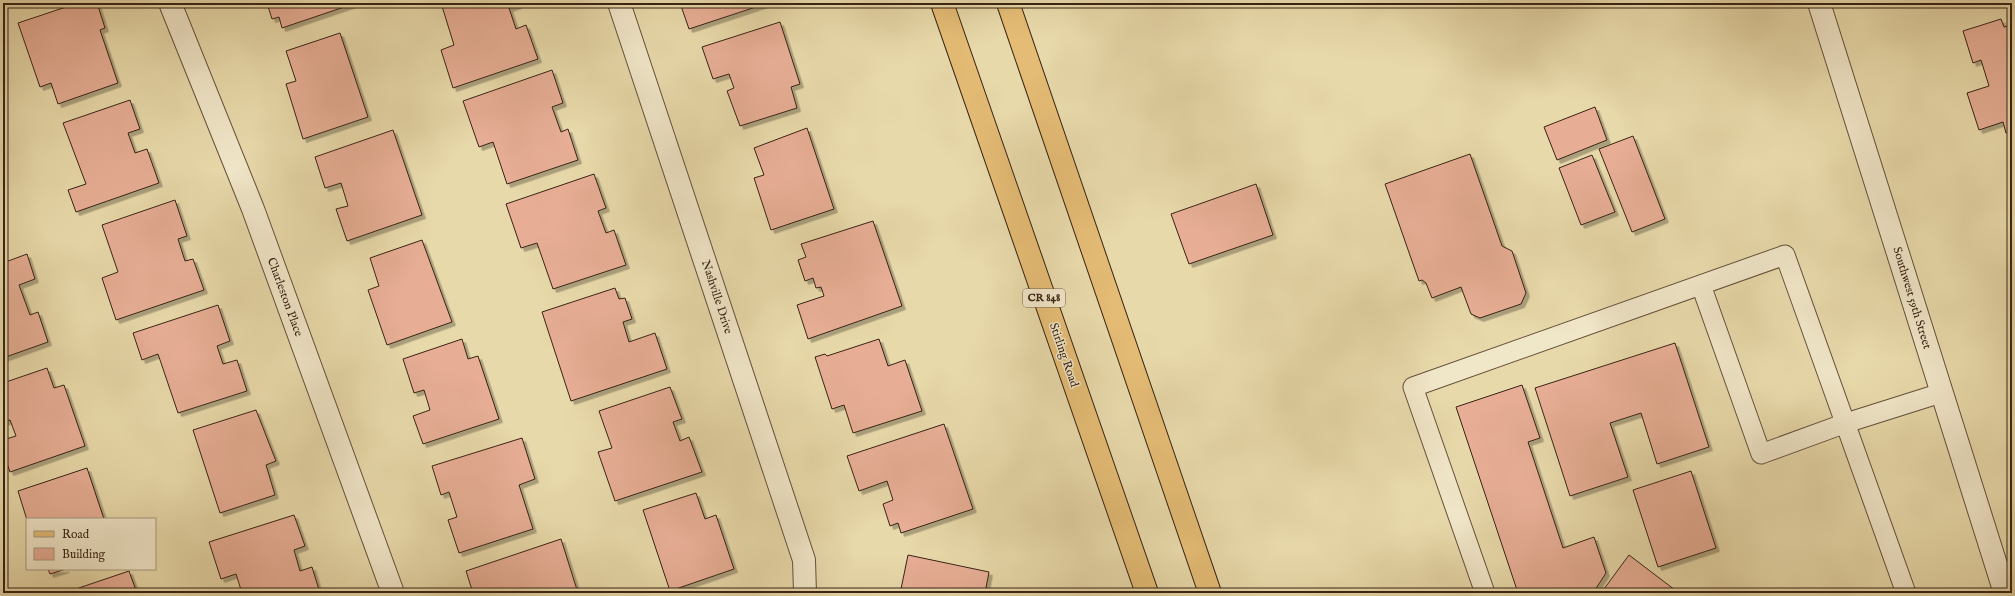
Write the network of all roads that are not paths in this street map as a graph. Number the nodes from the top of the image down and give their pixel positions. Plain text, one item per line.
1 (170, 3) edge
2 (619, 3) edge
3 (942, 3) edge
4 (1008, 3) edge
5 (1819, 3) edge
6 (1701, 285) junction
7 (1941, 393) junction
8 (1846, 423) junction
9 (393, 593) edge
10 (805, 593) edge
11 (1147, 593) edge
12 (1210, 593) edge
13 (1485, 593) edge
14 (1906, 593) edge
15 (2005, 593) edge

1 - 9 street, Charleston Place
2 - 10 street, Nashville Drive
3 - 11 main road, Stirling Road / CR 848
4 - 12 main road
5 - 7 street, Southwest 59th Street
6 - 8 lane
6 - 8 lane
6 - 13 lane
7 - 8 lane
7 - 15 street, Southwest 59th Street
8 - 14 lane

